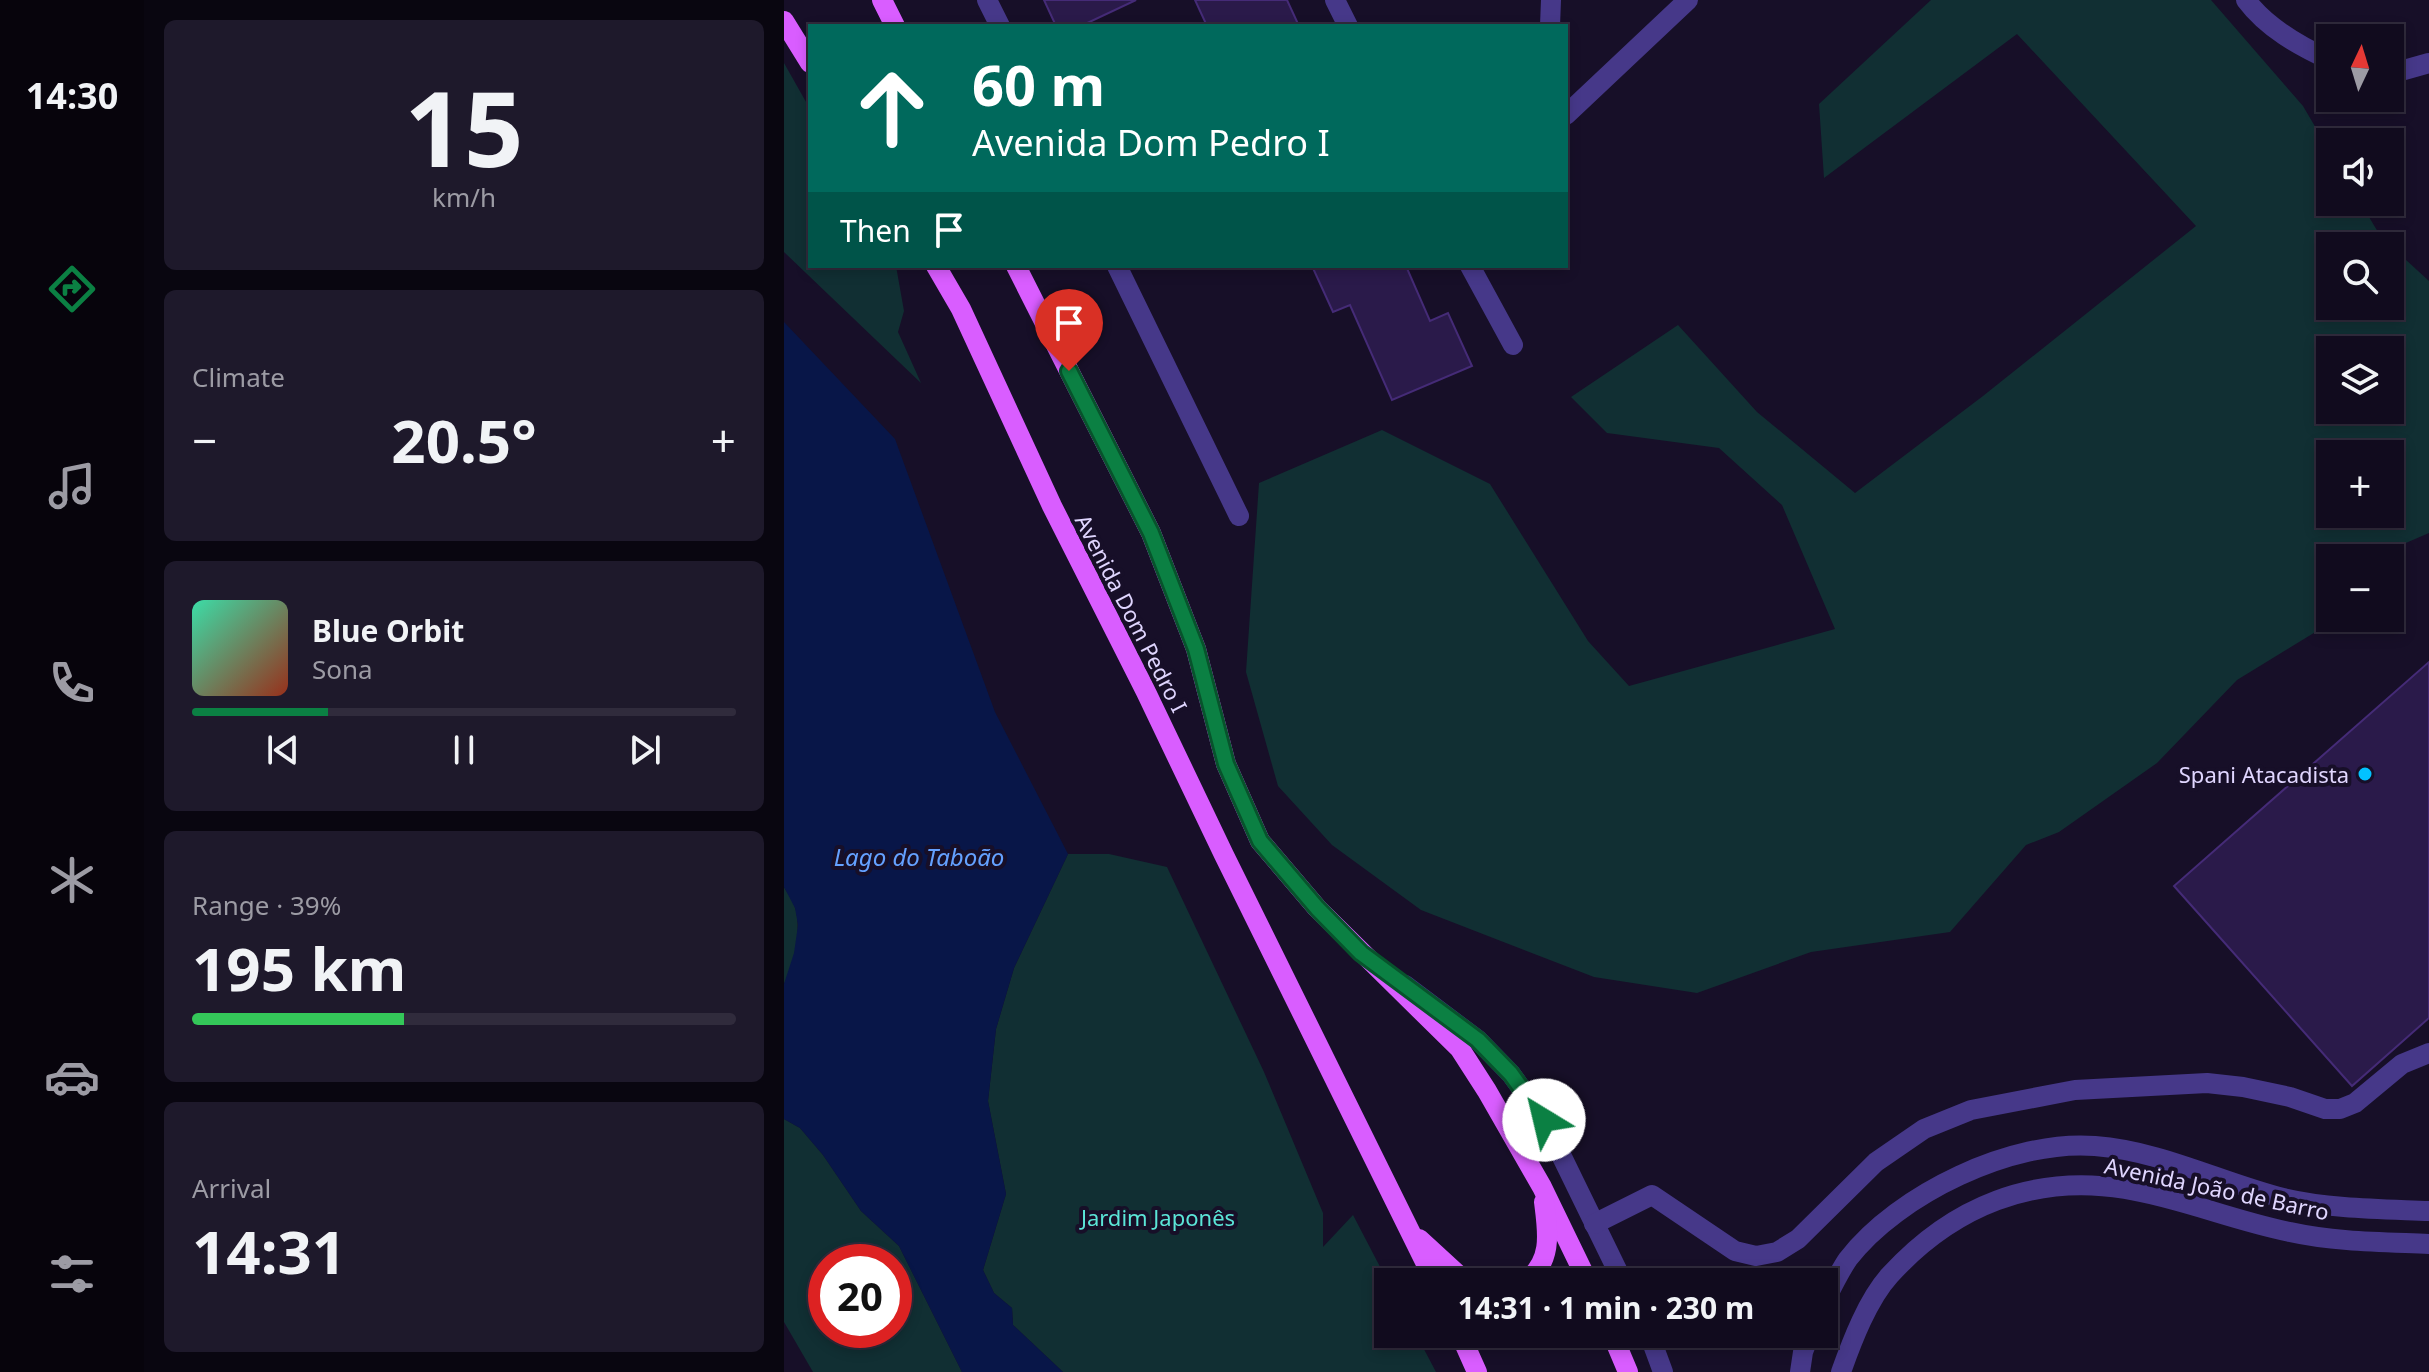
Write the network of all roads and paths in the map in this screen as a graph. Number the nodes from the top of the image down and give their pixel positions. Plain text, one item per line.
1 (787, 0) edge
2 (882, 0) edge
3 (987, 0) edge
4 (1335, 0) edge
5 (1551, 0) edge
6 (1688, 0) edge
7 (2246, 0) edge
8 (784, 20) edge
9 (894, 24) edge
10 (999, 24) edge
11 (1347, 24) edge
12 (1550, 24) edge
13 (2316, 54) edge
14 (808, 60) edge
15 (2429, 63) edge
16 (2404, 70) edge
17 (1568, 113) edge
18 (937, 268) edge
19 (1017, 268) edge
20 (1118, 268) edge
21 (1471, 268) edge
22 (1513, 345) dead end
23 (1239, 516) dead end
24 (1361, 953) junction
25 (2429, 1053) edge
26 (1542, 1187) junction
27 (2429, 1211) edge
28 (1594, 1224) junction
29 (1411, 1231) junction
30 (2429, 1244) edge
31 (1428, 1268) edge
32 (1451, 1268) edge
33 (1538, 1268) edge
34 (1581, 1268) edge
35 (1616, 1268) edge
36 (1838, 1277) edge
37 (1466, 1348) edge
38 (1618, 1348) edge
39 (1654, 1348) edge
40 (1805, 1348) edge
41 (1477, 1372) edge
42 (1628, 1372) edge
43 (1663, 1372) edge
44 (1800, 1372) edge
45 (1841, 1372) edge

1 - 8 main road
2 - 9 main road
3 - 10 street
4 - 11 street
5 - 12 street
6 - 17 street
7 - 13 street
8 - 14 main road
15 - 16 street
18 - 29 main road, Avenida Dom Pedro I
19 - 24 main road, Avenida Dom Pedro I
20 - 23 street
21 - 22 street
24 - 26 main road, Avenida Dom Pedro I
24 - 28 street
25 - 28 street
26 - 33 main road
26 - 34 main road, Avenida Dom Pedro I
27 - 36 street, Avenida João de Barro
28 - 35 street
29 - 31 main road, Avenida Dom Pedro I
29 - 32 main road
30 - 45 street, Avenida João de Barro
37 - 41 main road
38 - 42 main road
39 - 43 street
40 - 44 street

